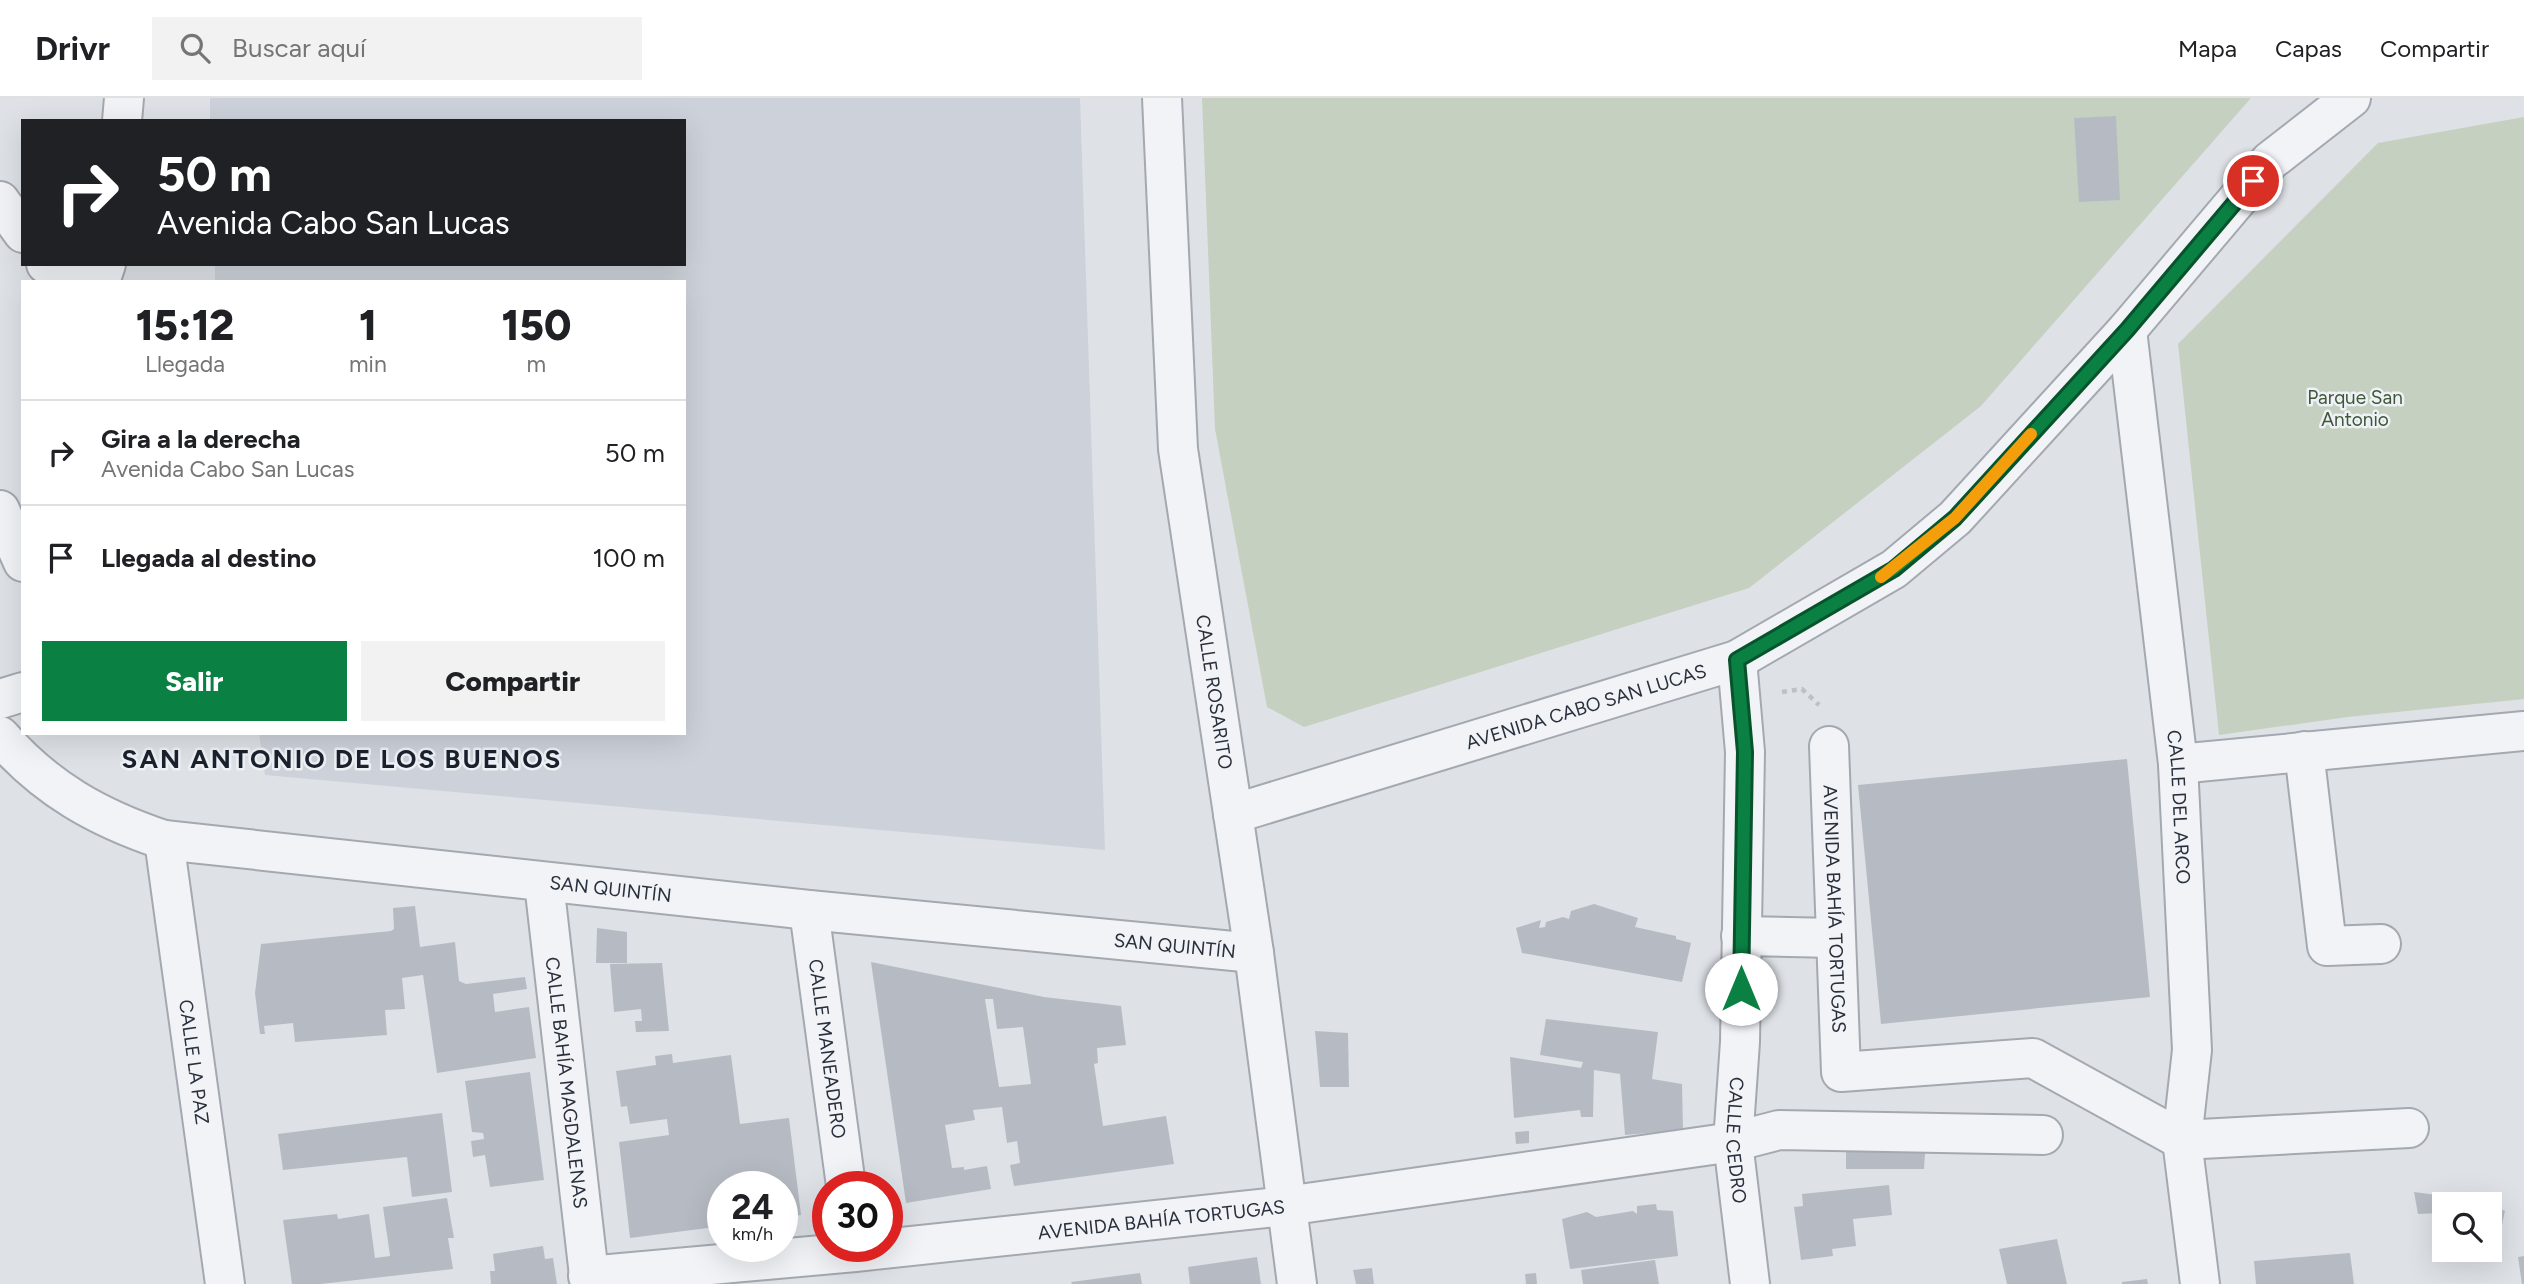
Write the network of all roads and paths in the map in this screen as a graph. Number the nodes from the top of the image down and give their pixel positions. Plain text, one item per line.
1 (124, 98) edge
2 (1162, 98) edge
3 (2351, 98) edge
4 (122, 119) edge
5 (0, 201) edge
6 (21, 230) edge
7 (50, 266) edge
8 (105, 266) edge
9 (79, 280) edge
10 (84, 280) edge
11 (2127, 330) junction
12 (0, 510) edge
13 (21, 557) edge
14 (1737, 660) junction
15 (21, 693) edge
16 (0, 699) edge
17 (2524, 731) edge
18 (0, 736) edge
19 (1829, 746) dead end
20 (2304, 751) junction
21 (2178, 764) junction
22 (1233, 814) junction
23 (164, 840) junction
24 (544, 883) junction
25 (809, 910) junction
26 (1741, 936) junction
27 (1834, 938) junction
28 (2381, 944) dead end
29 (1254, 953) junction
30 (2409, 1128) dead end
31 (2043, 1135) dead end
32 (2182, 1140) junction
33 (1733, 1142) junction
34 (844, 1171) edge
35 (1286, 1206) junction
36 (903, 1255) edge
37 (842, 1262) edge
38 (589, 1280) edge
39 (225, 1284) edge
40 (1297, 1284) edge
41 (1750, 1284) edge
42 (2200, 1284) edge

1 - 4 street
2 - 22 street, CALLE ROSARITO
3 - 11 street, AVENIDA CABO SAN LUCAS
5 - 6 street
7 - 9 street
8 - 10 street
11 - 14 street, AVENIDA CABO SAN LUCAS
11 - 21 street, CALLE DEL ARCO
12 - 13 street
14 - 22 street, AVENIDA CABO SAN LUCAS
14 - 26 street, CALLE CEDRO
15 - 16 street
17 - 20 street
18 - 23 street, SAN QUINTÍN
19 - 27 street, AVENIDA BAHÍA TORTUGAS
20 - 21 street
20 - 28 street
21 - 32 street, CALLE DEL ARCO
22 - 29 street, CALLE ROSARITO
23 - 24 street, SAN QUINTÍN
23 - 39 street, CALLE LA PAZ
24 - 25 street, SAN QUINTÍN
24 - 38 street, CALLE BAHÍA MAGDALENAS
25 - 29 street, SAN QUINTÍN
25 - 34 street, CALLE MANEADERO
26 - 27 street
26 - 33 street, CALLE CEDRO
27 - 32 street, AVENIDA BAHÍA TORTUGAS
29 - 35 street, CALLE ROSARITO
30 - 32 street
31 - 33 street, AVENIDA BAHÍA TORTUGAS
32 - 42 street, CALLE DEL ARCO
33 - 35 street, AVENIDA BAHÍA TORTUGAS
33 - 41 street, CALLE CEDRO
35 - 36 street, AVENIDA BAHÍA TORTUGAS
35 - 40 street, CALLE ROSARITO
37 - 38 street, AVENIDA BAHÍA TORTUGAS

